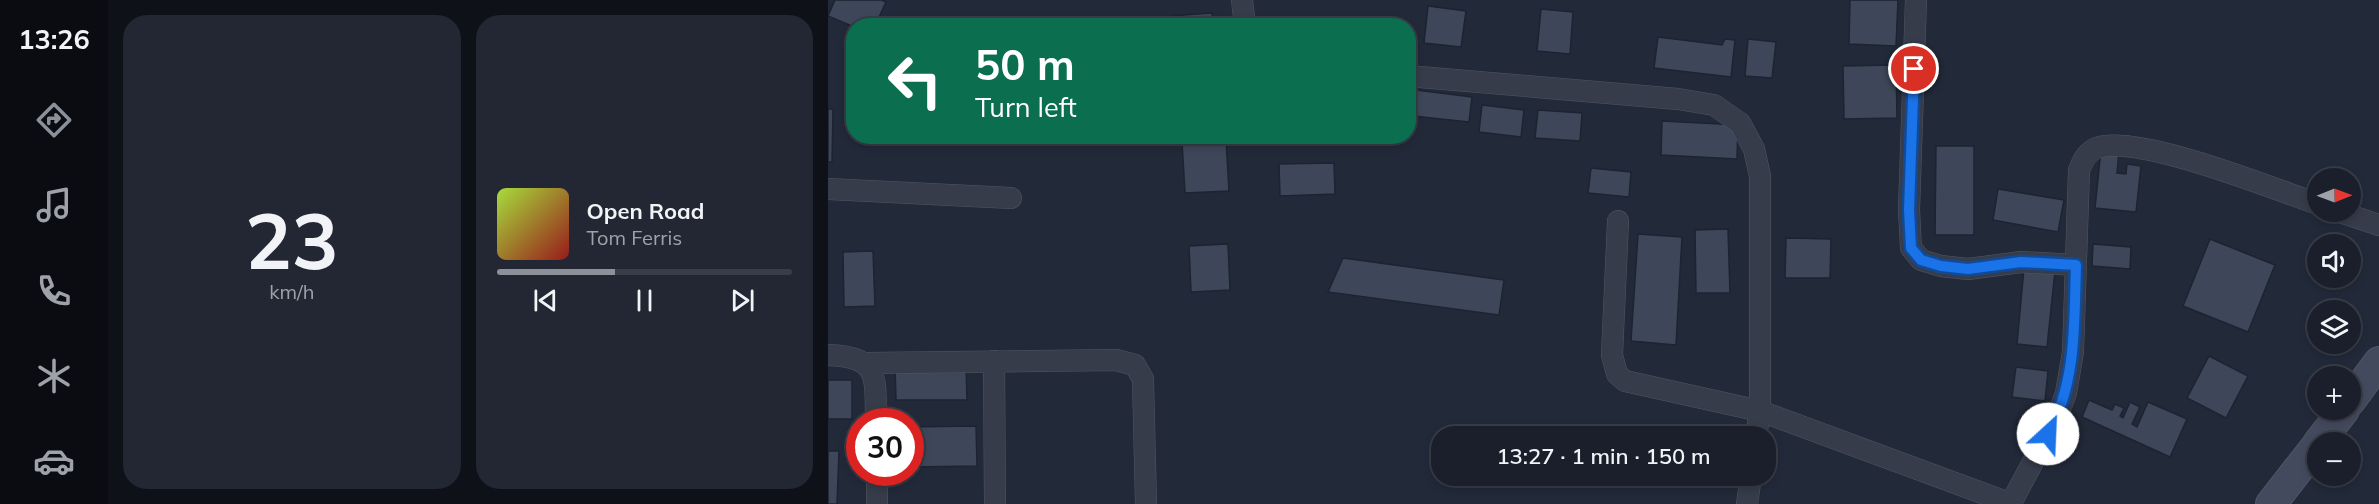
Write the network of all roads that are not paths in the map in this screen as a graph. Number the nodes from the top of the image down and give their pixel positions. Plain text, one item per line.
1 (1242, 0) edge
2 (1916, 0) edge
3 (1244, 18) edge
4 (1416, 77) edge
5 (828, 189) edge
6 (1011, 198) dead end
7 (2307, 200) edge
8 (2361, 219) edge
9 (1618, 221) dead end
10 (2379, 225) edge
11 (2076, 265) junction
12 (828, 355) edge
13 (994, 362) junction
14 (2379, 362) edge
15 (866, 363) junction
16 (2361, 386) edge
17 (875, 408) edge
18 (1760, 411) junction
19 (2336, 420) edge
20 (1758, 426) edge
21 (2327, 432) edge
22 (2307, 457) edge
23 (877, 486) edge
24 (1750, 486) edge
25 (878, 504) edge
26 (995, 504) edge
27 (1146, 504) edge
28 (1747, 504) edge
29 (2012, 504) edge
30 (2271, 504) edge

1 - 3 street
2 - 11 street
4 - 18 street
5 - 6 street
7 - 11 street
8 - 10 street
9 - 18 street
11 - 29 street
12 - 15 street
13 - 15 street
13 - 26 street
13 - 27 street
14 - 16 street
15 - 17 street
18 - 20 street
18 - 29 street
19 - 21 street
22 - 30 street
23 - 25 street
24 - 28 street

